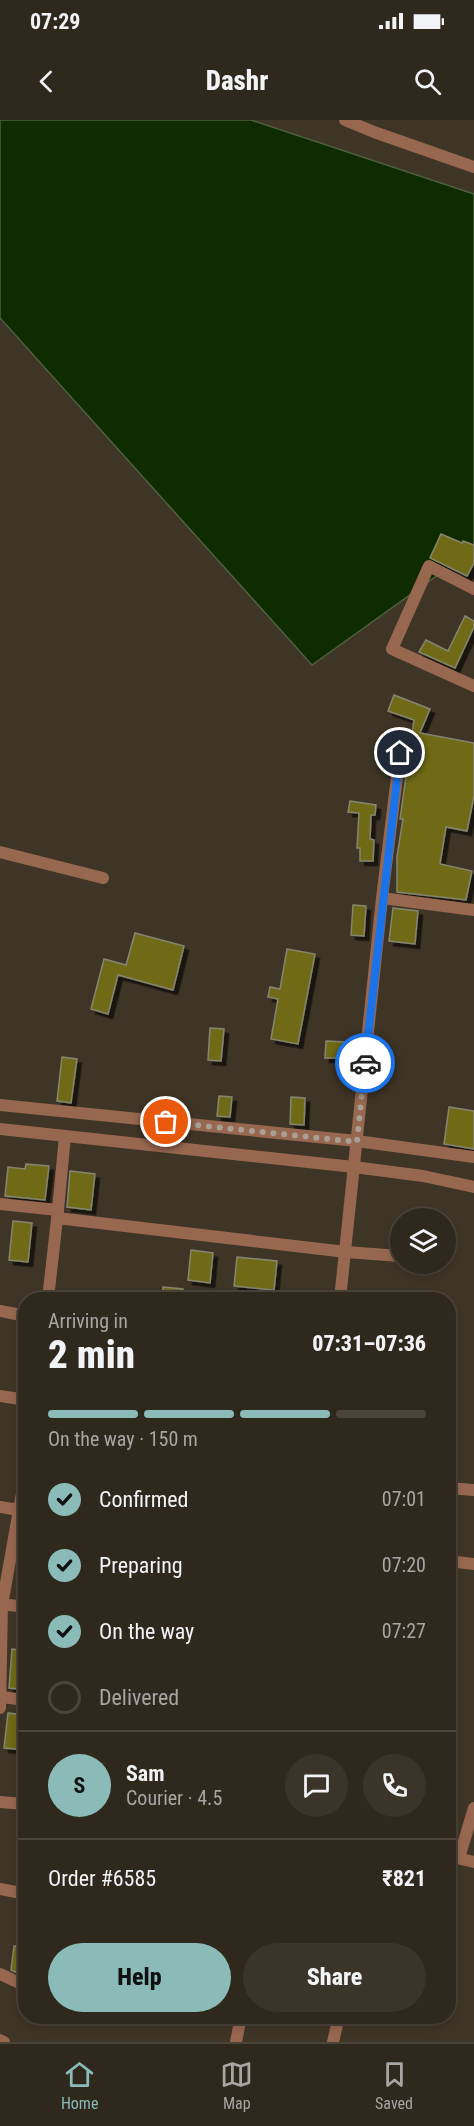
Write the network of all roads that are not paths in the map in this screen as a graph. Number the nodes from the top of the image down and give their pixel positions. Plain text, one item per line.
1 (345, 120) edge
2 (474, 167) edge
3 (474, 589) edge
4 (474, 686) edge
5 (400, 753) dead end
6 (0, 852) edge
7 (104, 878) dead end
8 (382, 898) junction
9 (474, 910) edge
10 (0, 1105) edge
11 (0, 1129) edge
12 (65, 1136) junction
13 (357, 1142) junction
14 (474, 1157) edge
15 (354, 1167) junction
16 (474, 1187) edge
17 (0, 1204) edge
18 (58, 1214) junction
19 (346, 1252) junction
20 (390, 1255) edge
21 (49, 1292) edge
22 (341, 1292) edge
23 (0, 1311) edge
24 (18, 1314) edge
25 (0, 1396) edge
26 (18, 1399) edge
27 (456, 1489) edge
28 (474, 1490) edge
29 (0, 1507) edge
30 (18, 1510) edge
31 (18, 1529) edge
32 (456, 1562) edge
33 (474, 1564) edge
34 (1, 1605) edge
35 (18, 1606) edge
36 (18, 1701) edge
37 (1, 1703) edge
38 (0, 1802) edge
39 (18, 1803) edge
40 (474, 1808) edge
41 (456, 1852) edge
42 (456, 1858) edge
43 (474, 1862) edge
44 (0, 1889) edge
45 (18, 1892) edge
46 (0, 1974) edge
47 (18, 1982) edge
48 (239, 2024) edge
49 (337, 2024) edge
50 (236, 2042) edge
51 (333, 2042) edge

1 - 2 street
3 - 4 street
5 - 8 street
6 - 7 street
8 - 9 street
8 - 13 street
10 - 13 street
11 - 12 street
12 - 15 street
12 - 18 street
13 - 14 street
13 - 15 street
15 - 16 street
15 - 19 street
17 - 18 street
18 - 19 street
18 - 21 street
19 - 20 street
19 - 22 street
23 - 24 street
25 - 26 street
27 - 28 street
29 - 30 street
31 - 34 street
32 - 33 street
34 - 35 street
34 - 37 street
36 - 37 street
38 - 39 street
40 - 41 street
42 - 43 street
44 - 45 street
46 - 47 street
48 - 50 street
49 - 51 street

